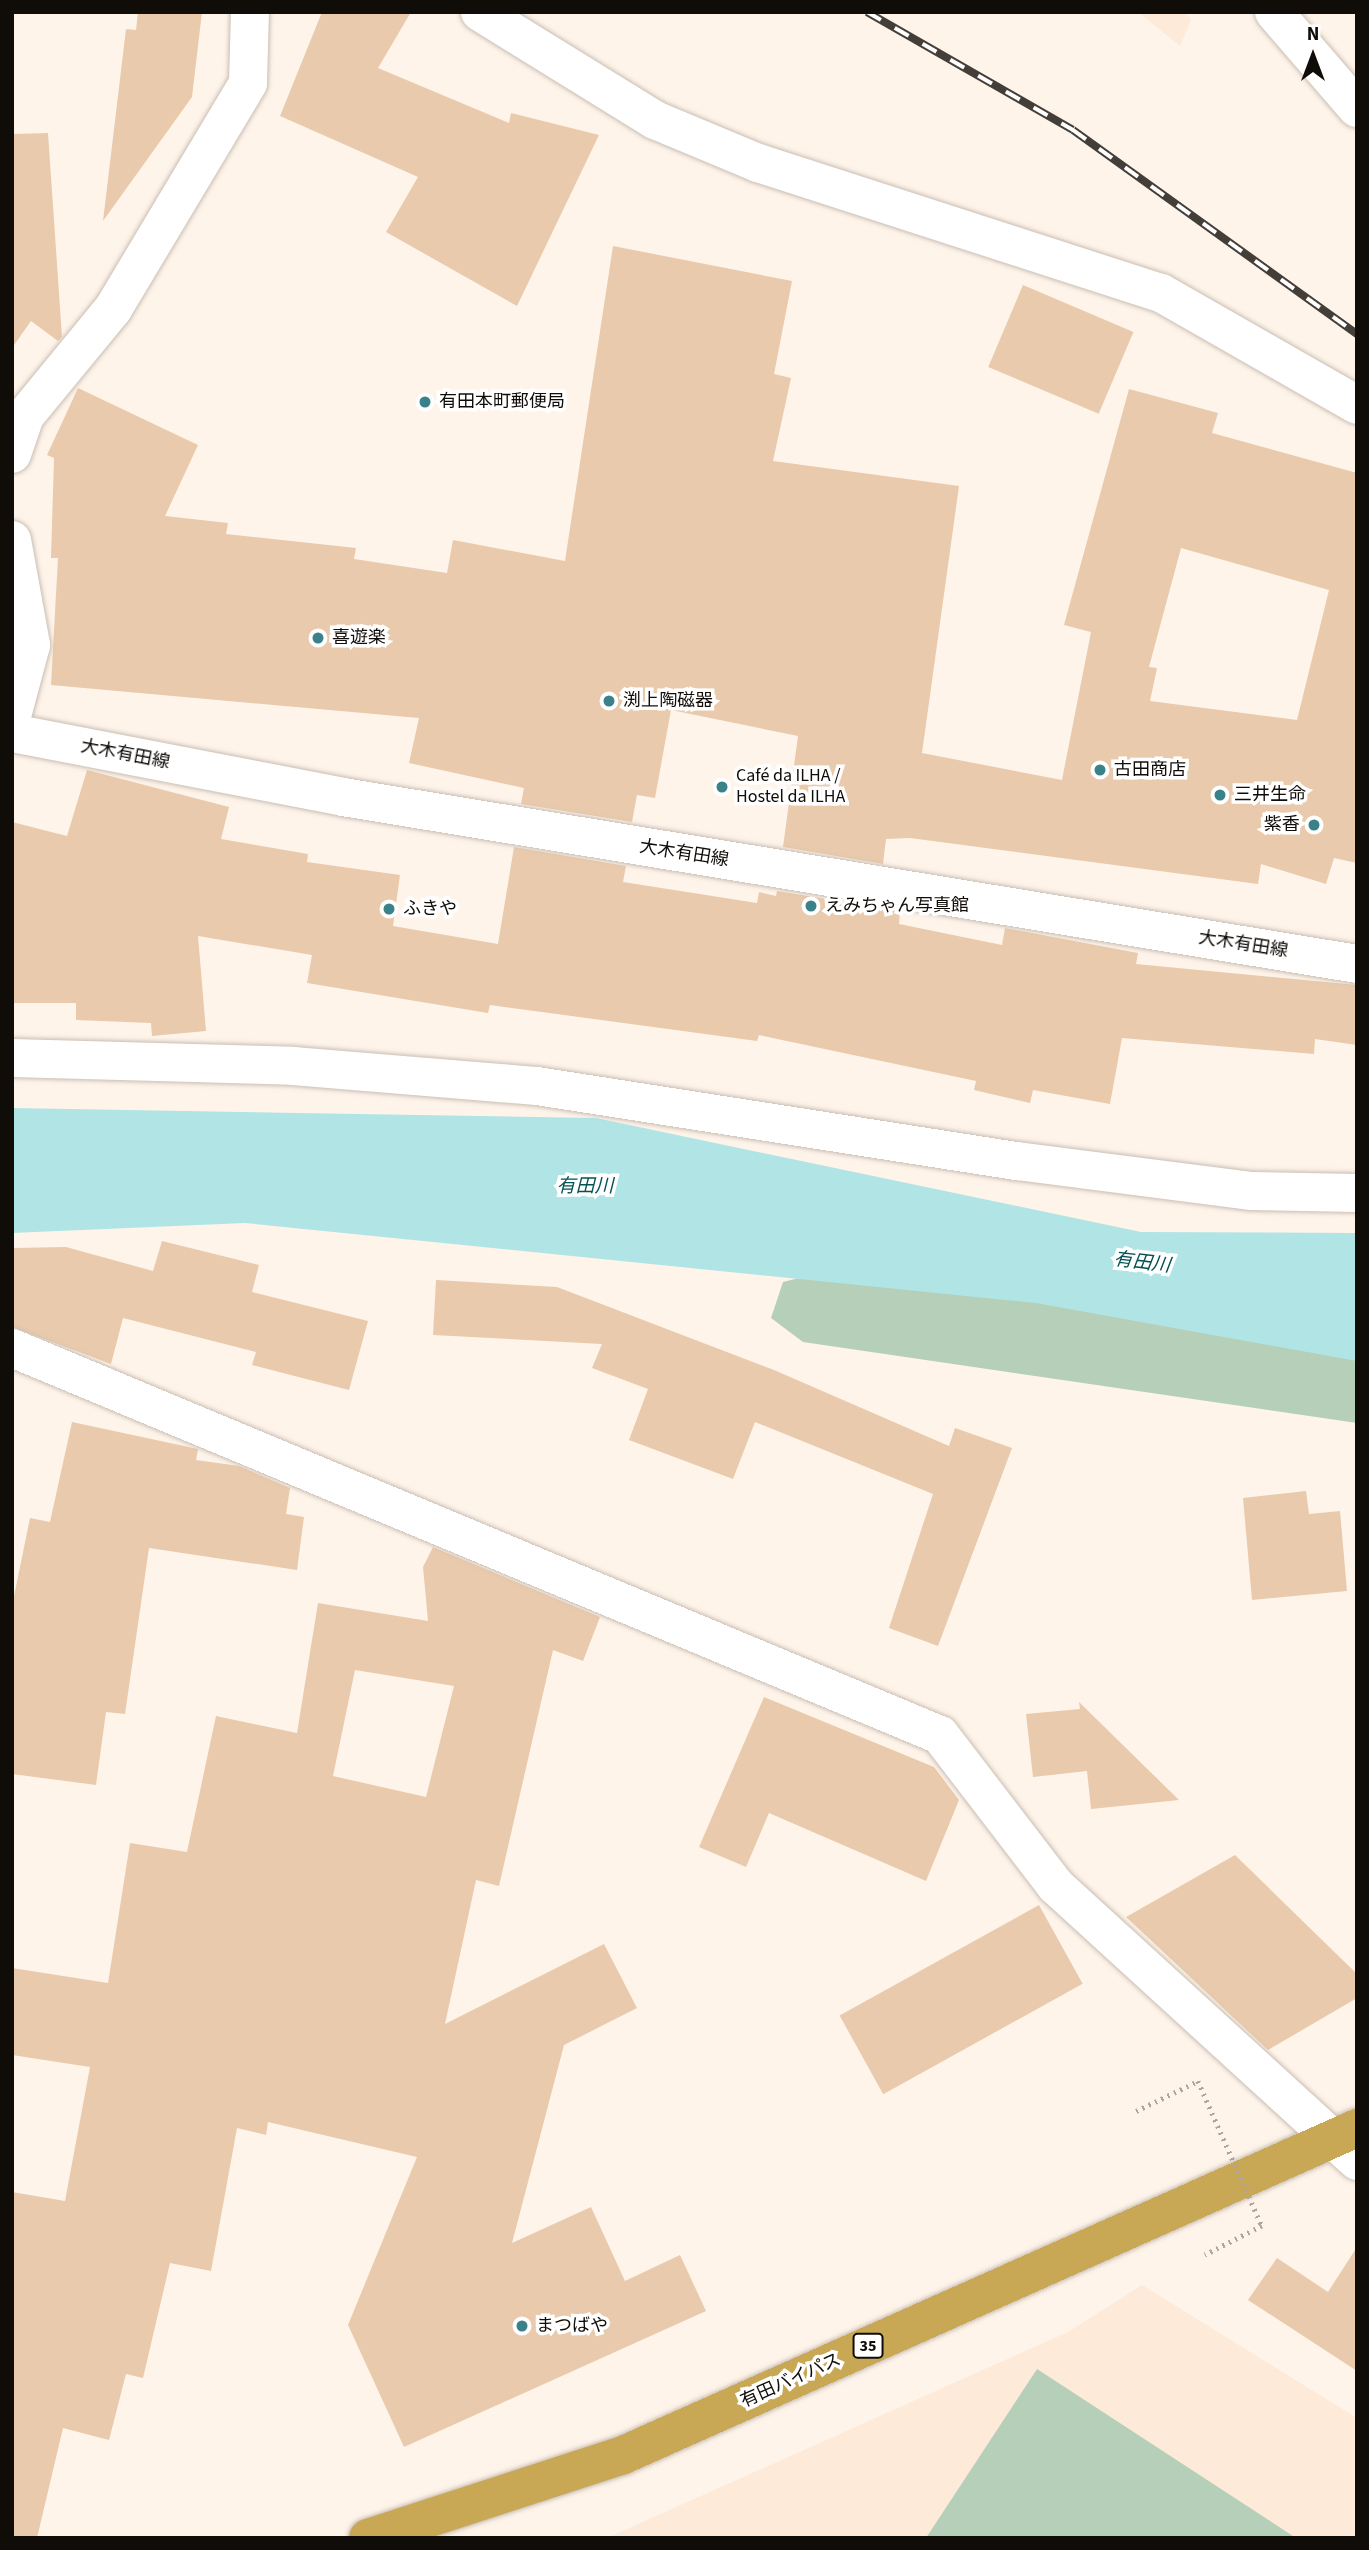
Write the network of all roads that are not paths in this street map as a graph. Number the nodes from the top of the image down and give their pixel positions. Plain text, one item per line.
1 (250, 12) edge
2 (481, 12) edge
3 (1274, 12) edge
4 (1357, 108) edge
5 (1357, 405) edge
6 (12, 454) edge
7 (12, 540) edge
8 (12, 716) edge
9 (12, 733) edge
10 (1357, 964) edge
11 (12, 1058) edge
12 (1357, 1193) edge
13 (12, 1348) edge
14 (1349, 2143) edge
15 (368, 2538) edge

1 - 6 street
2 - 5 street
3 - 4 street
7 - 8 street
9 - 10 street, 大木有田線
11 - 12 street
13 - 14 street
14 - 15 highway, 有田バイパス / 35

